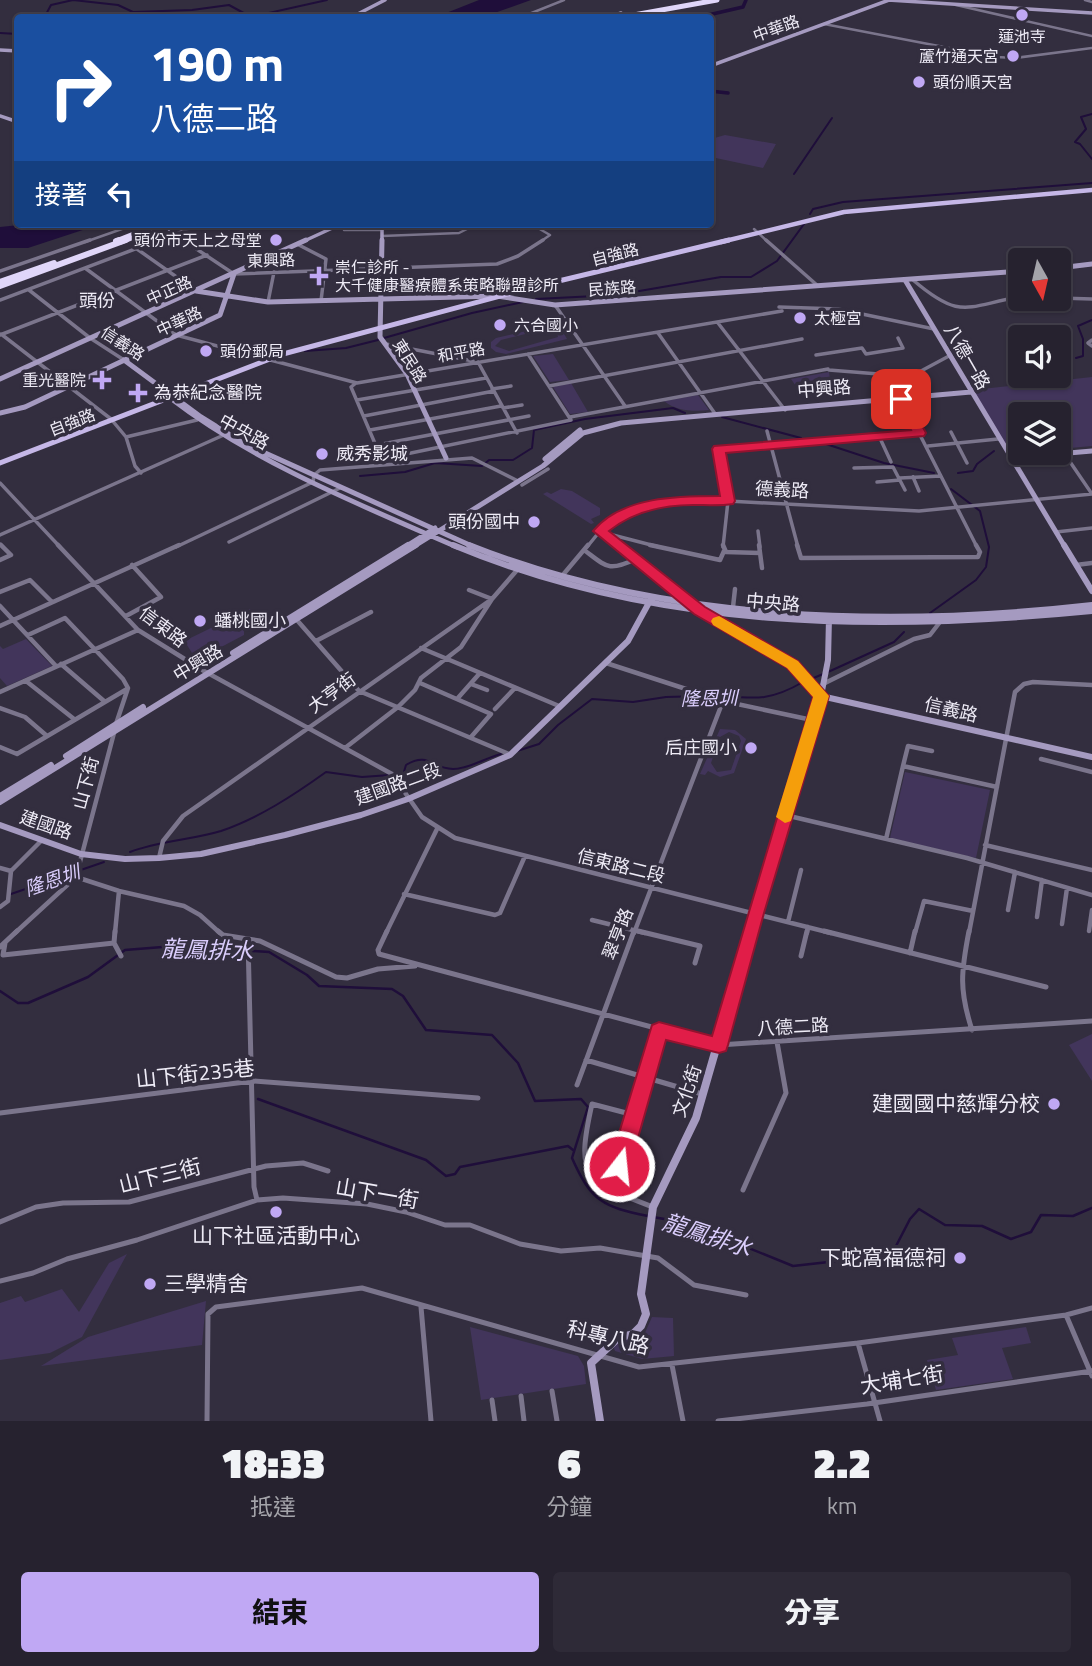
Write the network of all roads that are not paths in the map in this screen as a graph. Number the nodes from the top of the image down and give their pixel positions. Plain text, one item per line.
1 (379, 0) edge
2 (385, 0) edge
3 (564, 0) edge
4 (699, 0) edge
5 (717, 0) edge
6 (888, 0) edge
7 (929, 0) edge
8 (991, 0) edge
9 (1085, 0) edge
10 (910, 1) edge
11 (1092, 2) edge
12 (943, 4) junction
13 (955, 5) junction
14 (983, 6) junction
15 (1092, 13) edge
16 (355, 14) edge
17 (356, 14) edge
18 (529, 14) edge
19 (625, 14) edge
20 (639, 14) edge
21 (823, 24) junction
22 (1092, 36) edge
23 (1092, 48) edge
24 (714, 65) edge
25 (1092, 189) edge
26 (124, 228) edge
27 (148, 228) edge
28 (163, 228) edge
29 (171, 228) edge
30 (192, 228) edge
31 (340, 228) edge
32 (356, 228) edge
33 (469, 228) edge
34 (539, 228) edge
35 (382, 230) edge
36 (756, 230) junction
37 (176, 235) junction
38 (297, 244) junction
39 (136, 249) junction
40 (207, 255) junction
41 (1092, 264) edge
42 (1071, 267) edge
43 (85, 268) junction
44 (603, 268) junction
45 (168, 270) junction
46 (381, 270) junction
47 (0, 271) edge
48 (324, 271) junction
49 (274, 272) junction
50 (1008, 272) edge
51 (233, 274) junction
52 (905, 280) junction
53 (913, 280) junction
54 (0, 284) edge
55 (818, 286) junction
56 (28, 290) junction
57 (522, 290) junction
58 (114, 291) junction
59 (196, 291) junction
60 (225, 296) junction
61 (497, 296) junction
62 (479, 298) junction
63 (1071, 298) edge
64 (1092, 299) edge
65 (0, 300) edge
66 (381, 300) junction
67 (520, 300) junction
68 (321, 301) junction
69 (1008, 301) edge
70 (268, 302) junction
71 (555, 305) junction
72 (58, 313) junction
73 (145, 314) junction
74 (718, 323) junction
75 (380, 324) junction
76 (934, 329) junction
77 (657, 333) junction
78 (0, 335) edge
79 (176, 335) junction
80 (90, 338) junction
81 (802, 338) dead end
82 (898, 338) dead end
83 (1090, 340) edge
84 (383, 341) junction
85 (585, 345) junction
86 (1092, 346) edge
87 (739, 350) junction
88 (527, 354) junction
89 (816, 355) dead end
90 (949, 356) junction
91 (264, 359) junction
92 (124, 360) junction
93 (478, 362) junction
94 (677, 362) junction
95 (35, 363) junction
96 (407, 374) junction
97 (604, 375) junction
98 (494, 376) dead end
99 (890, 376) junction
100 (486, 378) junction
101 (0, 379) edge
102 (762, 381) junction
103 (357, 383) junction
104 (69, 386) junction
105 (511, 386) dead end
106 (549, 386) junction
107 (415, 390) junction
108 (493, 390) junction
109 (971, 392) junction
110 (700, 393) junction
111 (172, 395) junction
112 (900, 398) junction
113 (357, 400) junction
114 (422, 405) junction
115 (522, 405) dead end
116 (625, 406) junction
117 (502, 407) junction
118 (784, 408) junction
119 (0, 413) edge
120 (715, 414) junction
121 (364, 416) junction
122 (529, 416) dead end
123 (110, 418) junction
124 (428, 419) junction
125 (510, 419) junction
126 (197, 420) junction
127 (573, 422) junction
128 (370, 430) junction
129 (767, 431) dead end
130 (951, 432) dead end
131 (517, 433) junction
132 (919, 433) junction
133 (435, 434) junction
134 (224, 435) junction
135 (879, 436) junction
136 (126, 437) junction
137 (999, 439) junction
138 (959, 443) junction
139 (772, 444) junction
140 (377, 445) junction
141 (928, 446) junction
142 (441, 448) junction
143 (1092, 451) edge
144 (1071, 452) edge
145 (1008, 455) edge
146 (446, 458) junction
147 (0, 461) edge
148 (382, 462) junction
149 (891, 462) dead end
150 (967, 463) dead end
151 (1071, 463) edge
152 (1014, 465) edge
153 (854, 468) dead end
154 (548, 469) dead end
155 (141, 473) junction
156 (314, 475) junction
157 (941, 476) junction
158 (913, 477) junction
159 (899, 479) junction
160 (313, 482) junction
161 (518, 482) junction
162 (877, 482) dead end
163 (0, 483) edge
164 (905, 489) dead end
165 (338, 490) junction
166 (919, 491) dead end
167 (1092, 494) edge
168 (1035, 499) junction
169 (728, 501) junction
170 (785, 503) junction
171 (957, 508) junction
172 (35, 521) junction
173 (1092, 528) edge
174 (758, 531) dead end
175 (432, 532) junction
176 (603, 532) junction
177 (1056, 532) junction
178 (0, 535) edge
179 (229, 542) dead end
180 (0, 544) edge
181 (584, 550) junction
182 (725, 551) junction
183 (760, 553) junction
184 (388, 559) junction
185 (636, 559) junction
186 (0, 560) edge
187 (1092, 563) edge
188 (132, 565) junction
189 (1076, 565) junction
190 (761, 568) dead end
191 (518, 569) junction
192 (561, 579) junction
193 (95, 582) junction
194 (735, 589) dead end
195 (469, 590) dead end
196 (1092, 591) edge
197 (0, 592) edge
198 (492, 598) junction
199 (651, 599) junction
200 (689, 601) junction
201 (52, 602) junction
202 (1092, 605) edge
203 (0, 606) edge
204 (733, 607) junction
205 (699, 610) junction
206 (1092, 611) edge
207 (371, 612) dead end
208 (126, 616) junction
209 (296, 619) junction
210 (829, 619) junction
211 (12, 620) junction
212 (940, 622) junction
213 (0, 626) edge
214 (138, 630) junction
215 (28, 635) junction
216 (316, 641) junction
217 (420, 648) junction
218 (94, 650) junction
219 (447, 659) junction
220 (606, 663) junction
221 (59, 665) junction
222 (206, 672) junction
223 (480, 673) junction
224 (26, 681) junction
225 (420, 683) junction
226 (471, 684) junction
227 (822, 685) junction
228 (1092, 685) edge
229 (128, 688) junction
230 (516, 688) junction
231 (487, 690) dead end
232 (359, 691) junction
233 (0, 692) edge
234 (821, 696) junction
235 (457, 699) junction
236 (104, 701) junction
237 (723, 701) junction
238 (559, 706) junction
239 (398, 707) junction
240 (0, 708) edge
241 (493, 712) junction
242 (74, 719) junction
243 (811, 720) junction
244 (116, 726) junction
245 (308, 728) junction
246 (47, 736) junction
247 (471, 737) junction
248 (1006, 737) junction
249 (0, 747) edge
250 (345, 748) junction
251 (932, 751) dead end
252 (510, 755) junction
253 (1092, 757) edge
254 (1041, 759) dead end
255 (903, 766) junction
256 (1092, 772) edge
257 (997, 787) junction
258 (0, 796) edge
259 (408, 799) junction
260 (0, 802) edge
261 (785, 815) junction
262 (0, 825) edge
263 (437, 829) junction
264 (886, 839) junction
265 (41, 841) junction
266 (985, 845) junction
267 (82, 854) junction
268 (525, 856) junction
269 (159, 858) junction
270 (982, 862) junction
271 (0, 868) edge
272 (11, 870) junction
273 (801, 870) dead end
274 (1092, 870) edge
275 (1015, 872) junction
276 (77, 875) junction
277 (1042, 880) junction
278 (649, 888) junction
279 (1067, 888) junction
280 (120, 891) junction
281 (404, 894) junction
282 (1092, 895) edge
283 (0, 907) edge
284 (1008, 910) dead end
285 (1092, 910) edge
286 (973, 911) junction
287 (755, 913) junction
288 (1037, 917) dead end
289 (592, 920) dead end
290 (788, 922) junction
291 (1062, 924) dead end
292 (808, 927) junction
293 (635, 930) junction
294 (1089, 931) dead end
295 (114, 943) junction
296 (2, 945) edge
297 (248, 945) junction
298 (910, 953) junction
299 (120, 954) dead end
300 (801, 956) dead end
301 (695, 963) dead end
302 (421, 965) junction
303 (962, 967) junction
304 (1046, 987) dead end
305 (602, 1014) junction
306 (1092, 1021) edge
307 (659, 1030) junction
308 (972, 1030) junction
309 (778, 1042) junction
310 (719, 1045) junction
311 (586, 1060) junction
312 (644, 1078) junction
313 (253, 1081) junction
314 (577, 1085) dead end
315 (704, 1094) junction
316 (478, 1098) dead end
317 (0, 1113) edge
318 (634, 1115) junction
319 (256, 1168) junction
320 (328, 1171) dead end
321 (743, 1190) dead end
322 (612, 1191) junction
323 (257, 1200) junction
324 (653, 1207) junction
325 (0, 1223) edge
326 (645, 1256) junction
327 (0, 1281) edge
328 (746, 1295) dead end
329 (421, 1306) junction
330 (1092, 1308) edge
331 (1066, 1315) junction
332 (858, 1343) junction
333 (599, 1354) junction
334 (672, 1365) junction
335 (1091, 1373) edge
336 (552, 1391) dead end
337 (521, 1396) dead end
338 (492, 1400) dead end
339 (875, 1403) junction
340 (742, 1420) edge
341 (207, 1421) edge
342 (431, 1421) edge
343 (495, 1421) edge
344 (524, 1421) edge
345 (556, 1421) edge
346 (600, 1421) edge
347 (683, 1421) edge
348 (718, 1421) edge
349 (880, 1421) edge

1 - 16 street
2 - 17 street
3 - 18 street
4 - 19 highway
5 - 20 highway
6 - 10 street
6 - 21 street, 中華路
7 - 12 street
8 - 14 street
9 - 11 street
10 - 12 street
12 - 13 street
13 - 14 street
13 - 22 street
14 - 15 street
21 - 23 street
21 - 24 street, 中華路
25 - 36 main road, 自強路
26 - 47 street
27 - 54 highway, bridge
28 - 54 highway, bridge
29 - 37 street, 東興路
30 - 37 street
31 - 38 street
32 - 35 street
33 - 35 street
34 - 46 street, 東興路
35 - 46 street, 東民路
36 - 44 main road, 自強路
36 - 55 street
37 - 39 street
37 - 40 street, 東興路
38 - 48 street
38 - 51 street
39 - 43 street
39 - 45 street, 民族路
40 - 45 street
40 - 51 street, 東興路
41 - 42 street
43 - 56 street
43 - 58 street, 和平路
44 - 57 main road, 自強路
44 - 62 main road, 自強路
45 - 58 street
45 - 59 street, 民族路
46 - 48 street, 東興路
46 - 66 street, 東民路
48 - 49 street, 東興路
48 - 68 street
49 - 51 street, 東興路
49 - 70 street
50 - 53 street, 民族路
51 - 59 street, 中正路
51 - 60 street, 中華路
52 - 53 street, 民族路
52 - 55 street, 民族路
52 - 76 street, 八德一路
53 - 69 street
55 - 71 street, 民族路
56 - 65 street
56 - 72 street, 信義路
57 - 61 main road, 自強路
57 - 67 street
58 - 72 street
58 - 73 street, 和平路
59 - 60 street, 民族路
59 - 73 street, 中正路
60 - 70 street, 民族路
60 - 79 street, 中華路
61 - 62 street, 民族路
61 - 67 street, 民族路
61 - 75 main road, 自強路
62 - 66 street, 民族路
62 - 75 main road, 自強路
63 - 64 street
66 - 68 street, 民族路
66 - 75 street, 東民路
67 - 71 street, 民族路
68 - 70 street, 民族路
71 - 85 street
72 - 78 street
72 - 80 street, 信義路
73 - 79 street, 和平路
73 - 80 street, 中正路
74 - 76 street, 和平路
74 - 77 street, 和平路
74 - 87 street
75 - 84 street, 東民路
75 - 91 main road, 自強路
76 - 90 street, 八德一路
77 - 85 street, 和平路
77 - 94 street
78 - 95 street
79 - 91 street, 和平路
79 - 92 street, 中華路
80 - 92 street, 信義路
80 - 95 street, 中正路
81 - 87 street
82 - 89 street
83 - 86 street
84 - 93 street
84 - 96 street, 東民路
85 - 88 street, 和平路
85 - 97 street
87 - 94 street
87 - 102 street
88 - 93 street, 和平路
88 - 106 street
90 - 99 street
90 - 109 street, 八德一路
91 - 103 street, 和平路
91 - 111 main road, 自強路
92 - 104 street, 中華路
92 - 111 street, 信義路
93 - 96 street, 和平路
93 - 100 street
94 - 97 street
94 - 110 street
95 - 101 street, 中正路
95 - 104 street
96 - 103 street, 和平路
96 - 107 street, 東民路
97 - 106 street
97 - 116 street
98 - 100 street
99 - 102 street
99 - 112 street
100 - 107 street
100 - 108 street
102 - 110 street
102 - 118 street
103 - 113 street
104 - 119 street, 中華路
104 - 123 street
105 - 108 street
106 - 127 street
107 - 113 street
107 - 114 street, 東民路
108 - 114 street
108 - 117 street
109 - 112 street, 中興路
109 - 137 street, 八德一路
110 - 116 street
110 - 120 street
111 - 123 main road, 自強路
111 - 126 street, 中央路
111 - 134 street, 中央路
112 - 118 street, 中興路
112 - 132 street
113 - 121 street
114 - 121 street
114 - 124 street, 東民路
115 - 117 street
116 - 127 street
117 - 124 street
117 - 125 street
118 - 120 street, 中興路
120 - 161 street, 中興路
121 - 128 street
122 - 125 street
123 - 136 street
123 - 147 main road, 自強路
124 - 128 street
124 - 133 street, 東民路
125 - 131 street
125 - 133 street
126 - 134 street, 中央路
126 - 136 street
127 - 131 street
128 - 140 street
129 - 139 street
130 - 138 street
131 - 142 street
132 - 135 street
132 - 141 street
133 - 140 street
133 - 142 street, 東民路
134 - 155 street
134 - 156 street, 中央路
134 - 160 street, 中央路
135 - 139 street
135 - 149 street
136 - 155 street
137 - 138 street
137 - 145 street, 八德一路
138 - 141 street
138 - 150 street
139 - 169 street
139 - 170 street
140 - 148 street
141 - 157 street
142 - 146 street, 東民路
142 - 148 street
143 - 144 street
146 - 148 street
146 - 161 street
148 - 156 street
151 - 167 street
152 - 168 street, 八德一路
153 - 159 street
154 - 161 street
155 - 172 street
156 - 160 street
156 - 165 street, 中央路
157 - 158 street
157 - 171 street
158 - 159 street
158 - 166 street
159 - 162 street
159 - 164 street
160 - 165 street, 中央路
160 - 188 street
161 - 175 street, 中興路
163 - 172 street, 信東路
165 - 175 street, 中央路
165 - 179 street
167 - 168 street, 德義路
168 - 171 street, 德義路
168 - 177 street, 八德一路
169 - 170 street, 德義路
169 - 176 street, 德義路
169 - 182 street
170 - 171 street, 德義路
170 - 171 street
172 - 178 street
172 - 193 street, 信東路
173 - 177 street
174 - 183 street
175 - 184 street, 中興路
175 - 191 street, 中央路
175 - 192 street, 中央路
176 - 181 street, 德義路
176 - 182 street
176 - 185 street
177 - 189 street, 八德一路
180 - 186 street
181 - 185 street
181 - 192 street, 德義路
182 - 183 street
183 - 190 street
184 - 209 street, 中興路
184 - 222 street, 中興路
185 - 200 street
187 - 189 street
188 - 193 street
188 - 208 street
189 - 196 street, 八德一路
191 - 192 street, 中央路
191 - 198 street, 大亨街
192 - 199 street, 中央路
193 - 201 street
193 - 208 street, 信東路
194 - 204 street
195 - 198 street
197 - 201 street
198 - 217 street, 大亨街
198 - 219 street
199 - 200 street, 中央路
199 - 205 street, 中央路
199 - 220 street, 建國路二段
200 - 204 street, 中央路
200 - 205 street
201 - 211 street
202 - 210 street, 中央路
203 - 211 street
204 - 210 street, 中央路
205 - 210 street, 中央路
205 - 234 street
206 - 212 street, 中央路
207 - 216 street
208 - 214 street, 信東路
209 - 216 street
209 - 222 street, 中興路
210 - 212 street, 中央路
210 - 227 street, 文化街
211 - 213 street
211 - 215 street
212 - 227 street
214 - 218 street
214 - 222 street, 信東路
215 - 218 street
215 - 221 street
216 - 232 street
217 - 219 street
217 - 232 street, 大亨街
218 - 221 street
218 - 229 street
219 - 223 street
219 - 225 street
220 - 237 street
220 - 238 street, 建國路二段
221 - 224 street
221 - 236 street
222 - 244 street, 中興路
222 - 245 street, 信東路
223 - 226 street
223 - 230 street
224 - 233 street
224 - 242 street
225 - 235 street
225 - 239 street
226 - 231 street
226 - 235 street
227 - 234 street, 文化街
228 - 248 street
229 - 236 street
229 - 244 street, 山下街
230 - 238 street
230 - 241 street
232 - 239 street
232 - 245 street, 大亨街
234 - 243 street, 文化街
234 - 248 street, 信義路
235 - 241 street
236 - 242 street
237 - 243 street
237 - 278 street, 翠亨路
238 - 252 street, 建國路二段
239 - 247 street
239 - 250 street
240 - 246 street
241 - 247 street
242 - 246 street
243 - 261 street, 文化街
244 - 258 street, 中興路
244 - 260 street, 中興路
244 - 267 street, 山下街
245 - 250 street, 信東路二段
245 - 269 street, 大亨街
246 - 249 street
247 - 252 street
248 - 253 street, 信義路
248 - 257 street
250 - 259 street, 信東路二段
251 - 255 street
252 - 259 street, 建國路二段
254 - 256 street
255 - 257 street
255 - 264 street
257 - 266 street
259 - 263 street, 信東路二段
259 - 269 street, 建國路二段
261 - 264 street
261 - 287 street, 文化街
262 - 265 street, 建國路
263 - 268 street, 信東路二段
263 - 281 street
264 - 270 street
265 - 267 street, 建國路
265 - 272 street
266 - 270 street
266 - 274 street
267 - 269 street, 建國路二段
267 - 276 street, 山下街
268 - 278 street, 信東路二段
268 - 281 street
270 - 275 street
270 - 286 street
271 - 272 street
272 - 283 street
273 - 290 street
275 - 277 street
275 - 284 street
276 - 280 street
276 - 296 street
277 - 279 street
277 - 288 street
278 - 287 street, 信東路二段
278 - 293 street, 翠亨路
279 - 282 street
279 - 291 street
280 - 295 street
280 - 297 street
281 - 302 street, 八德二路
285 - 294 street
286 - 298 street
286 - 303 street
287 - 290 street, 信東路二段
287 - 310 street, 文化街
289 - 293 street
290 - 292 street, 信東路二段
292 - 298 street, 信東路二段
292 - 300 street
293 - 301 street
293 - 305 street, 翠亨路
295 - 296 street
295 - 299 street
297 - 302 street
297 - 313 street
298 - 303 street, 信東路二段
302 - 305 street, 八德二路
303 - 304 street, 信東路二段
303 - 308 street
305 - 307 street, 八德二路
305 - 311 street, 翠亨路
306 - 308 street, 八德二路
307 - 310 street, 八德二路
307 - 312 street
308 - 309 street, 八德二路
309 - 310 street, 八德二路
309 - 321 street
310 - 315 street, 文化街
311 - 312 street
311 - 314 street, 翠亨路
312 - 315 street
312 - 318 street
313 - 316 street, 山下街235巷
313 - 317 street, 山下街235巷
313 - 319 street
315 - 324 street, 文化街
318 - 322 street
318 - 322 street
319 - 320 street, 山下三街
319 - 323 street
319 - 325 street, 山下三街
322 - 324 street
323 - 326 street, 山下一街
323 - 327 street, 山下一街
324 - 326 street, 文化街
326 - 328 street, 山下一街
326 - 333 street
329 - 333 street, 科專八路
329 - 341 street, 科專八路
329 - 342 street
330 - 331 street, 科專八路
331 - 332 street, 科專八路
331 - 335 street
332 - 334 street, 科專八路
332 - 339 street
333 - 334 street, 科專八路
333 - 346 street
334 - 347 street
335 - 339 street, 大埔七街
336 - 345 street
337 - 344 street
338 - 343 street
339 - 340 street, 大埔七街
339 - 349 street
340 - 348 street, 大埔七街

